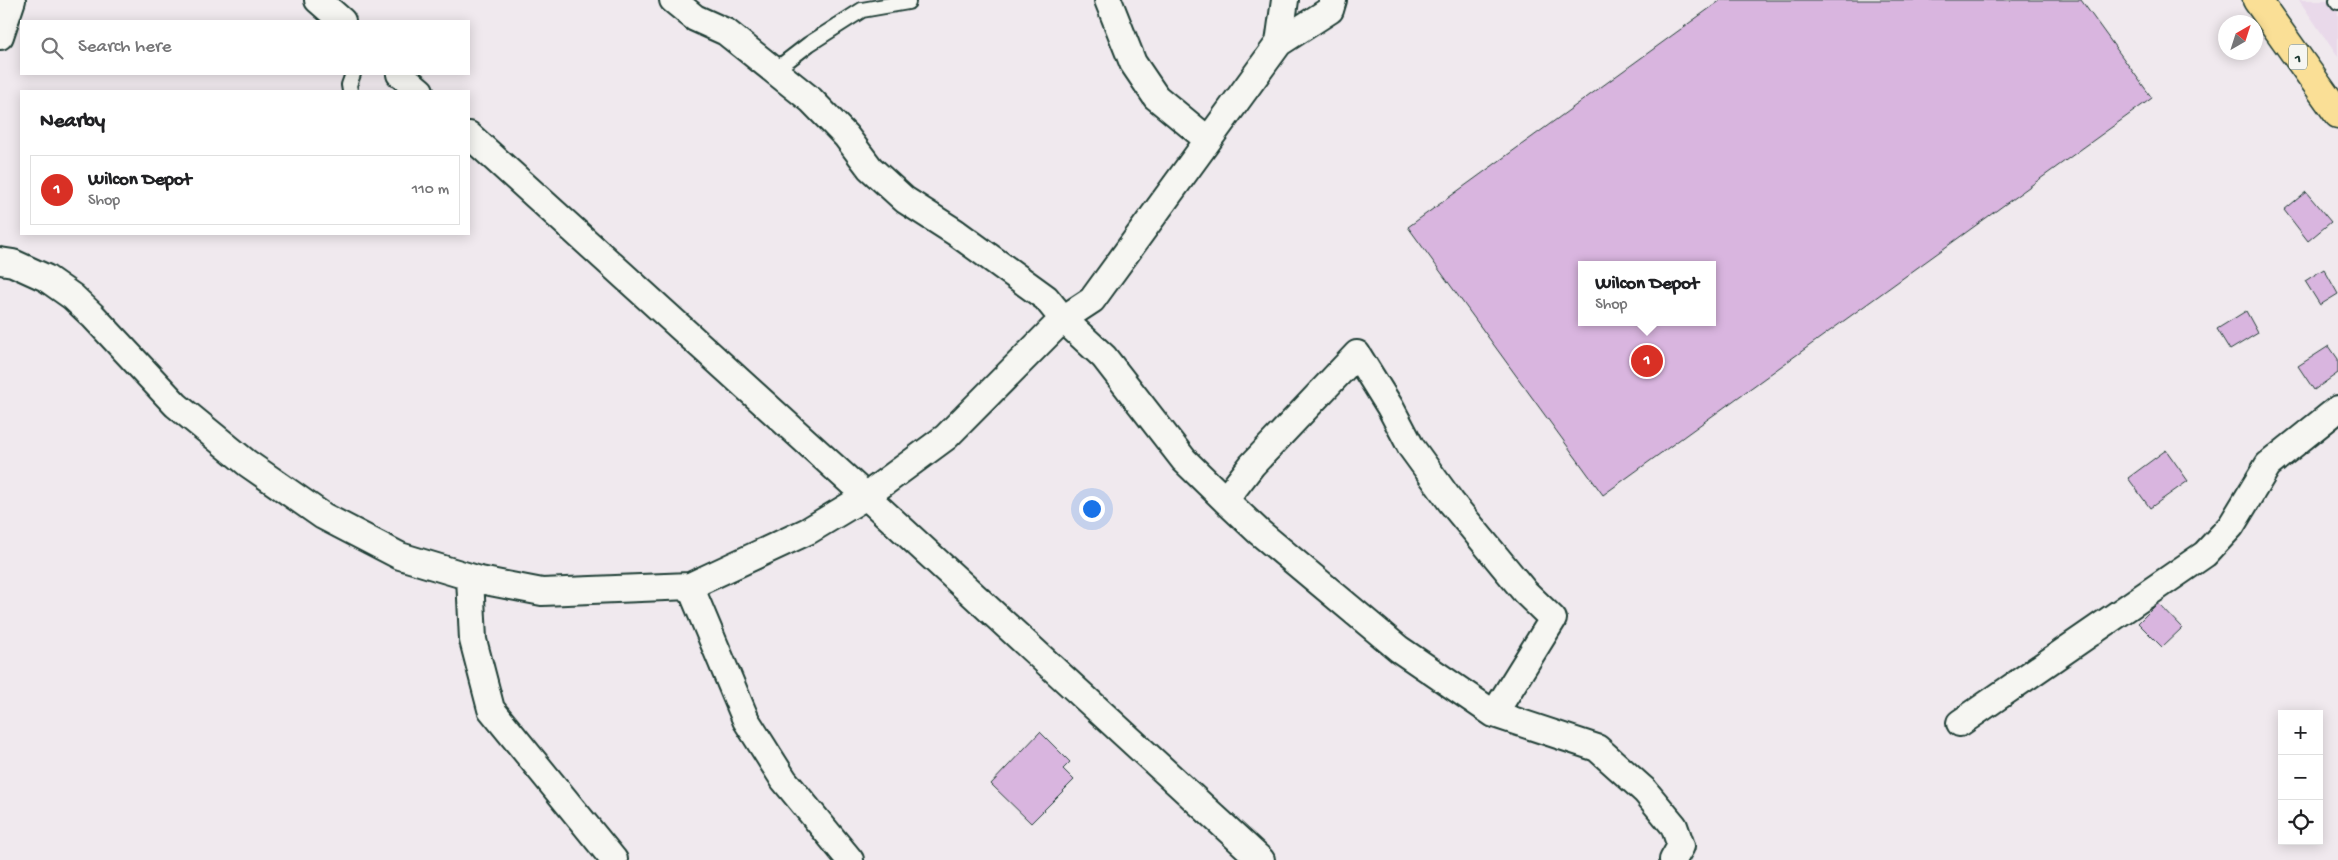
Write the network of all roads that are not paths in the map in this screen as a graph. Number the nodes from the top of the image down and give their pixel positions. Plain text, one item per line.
1 (12, 0) edge
2 (318, 0) edge
3 (673, 0) edge
4 (1108, 0) edge
5 (1284, 0) edge
6 (1333, 0) edge
7 (2258, 0) edge
8 (908, 2) dead end
9 (341, 20) edge
10 (0, 36) edge
11 (1279, 43) junction
12 (774, 71) junction
13 (353, 75) edge
14 (401, 75) edge
15 (350, 90) edge
16 (419, 90) edge
17 (2338, 114) edge
18 (1208, 140) junction
19 (474, 146) edge
20 (0, 261) edge
21 (1063, 319) junction
22 (2338, 409) edge
23 (866, 496) junction
24 (1225, 500) junction
25 (470, 577) junction
26 (690, 586) junction
27 (1494, 714) junction
28 (1960, 723) dead end
29 (614, 860) edge
30 (850, 860) edge
31 (1261, 860) edge
32 (1673, 860) edge

1 - 10 street
2 - 9 street
3 - 12 street
4 - 18 street
5 - 11 street
6 - 11 street
7 - 17 highway, 1
8 - 12 lane
11 - 18 street
12 - 21 street
13 - 15 lane
14 - 16 street
18 - 21 street
19 - 23 street
20 - 25 street
21 - 23 street
21 - 24 street
22 - 28 street
23 - 26 street
23 - 31 street
24 - 27 street
24 - 27 street
25 - 26 street
25 - 29 street
26 - 30 street
27 - 32 street

